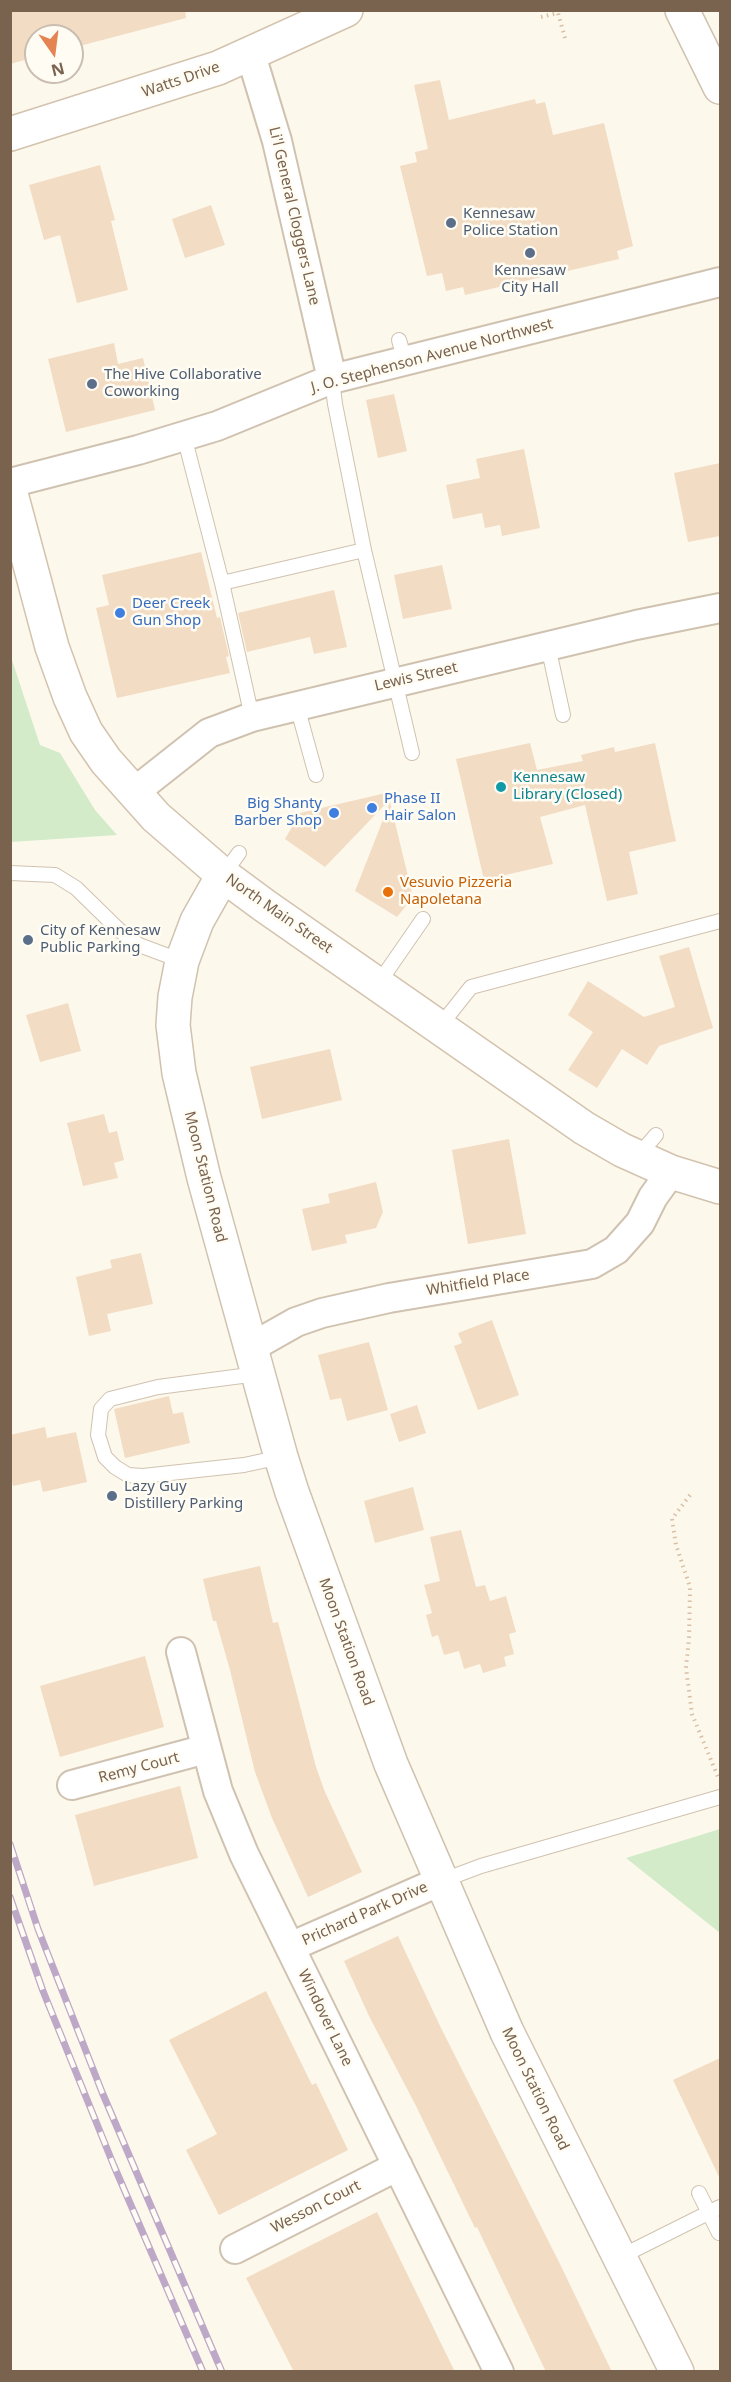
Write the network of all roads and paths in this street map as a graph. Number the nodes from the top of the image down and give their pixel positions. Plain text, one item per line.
1 (346, 10) edge
2 (682, 10) edge
3 (707, 10) edge
4 (541, 17) dead end
5 (565, 38) dead end
6 (720, 50) edge
7 (251, 55) junction
8 (720, 87) edge
9 (10, 134) edge
10 (720, 282) edge
11 (332, 379) junction
12 (184, 436) junction
13 (10, 483) edge
14 (10, 490) edge
15 (364, 550) junction
16 (222, 583) junction
17 (720, 608) edge
18 (548, 646) junction
19 (394, 682) junction
20 (297, 706) junction
21 (563, 715) dead end
22 (252, 717) junction
23 (412, 753) dead end
24 (316, 775) dead end
25 (133, 793) junction
26 (231, 864) junction
27 (10, 873) edge
28 (423, 919) dead end
29 (720, 921) edge
30 (182, 961) junction
31 (378, 984) junction
32 (440, 1026) junction
33 (671, 1172) junction
34 (720, 1187) edge
35 (253, 1361) junction
36 (281, 1457) junction
37 (690, 1495) dead end
38 (181, 1652) dead end
39 (207, 1749) junction
40 (72, 1785) dead end
41 (720, 1792) edge
42 (441, 1881) junction
43 (290, 1947) junction
44 (398, 2166) junction
45 (699, 2193) dead end
46 (715, 2210) edge
47 (719, 2233) edge
48 (235, 2249) dead end
49 (620, 2257) junction
50 (499, 2372) edge
51 (677, 2372) edge

1 - 7 street, Watts Drive
2 - 8 street
3 - 6 street
4 - 5 path
7 - 9 street, Watts Drive
7 - 11 street, Li'l General Cloggers Lane
10 - 11 street, J. O. Stephenson Avenue Northwest
11 - 12 street, J. O. Stephenson Avenue Northwest
11 - 15 lane
12 - 13 street, J. O. Stephenson Avenue Northwest
12 - 16 lane
14 - 25 street, North Main Street
15 - 16 lane
15 - 19 lane
16 - 22 lane
17 - 18 street, Lewis Street
18 - 19 street, Lewis Street
18 - 21 lane
19 - 20 street, Lewis Street
19 - 23 lane
20 - 22 street, Lewis Street
20 - 24 lane
22 - 25 street, Lewis Street
25 - 26 street, North Main Street
26 - 30 street, Moon Station Road
26 - 31 street, North Main Street
27 - 30 lane
28 - 31 lane
29 - 32 lane
30 - 35 street, Moon Station Road
31 - 32 street, North Main Street
32 - 33 street, North Main Street
33 - 34 street, North Main Street
33 - 35 street, Whitfield Place
35 - 36 street, Moon Station Road
35 - 36 lane
36 - 42 street, Moon Station Road
37 - 41 path
38 - 39 street, Windover Lane
39 - 40 street, Remy Court
39 - 43 street, Windover Lane
41 - 42 lane
42 - 43 street, Prichard Park Drive
42 - 49 street, Moon Station Road
43 - 44 street, Windover Lane
44 - 48 street, Wesson Court
44 - 50 street, Windover Lane
45 - 46 lane
46 - 47 lane
46 - 49 lane
49 - 51 street, Moon Station Road

